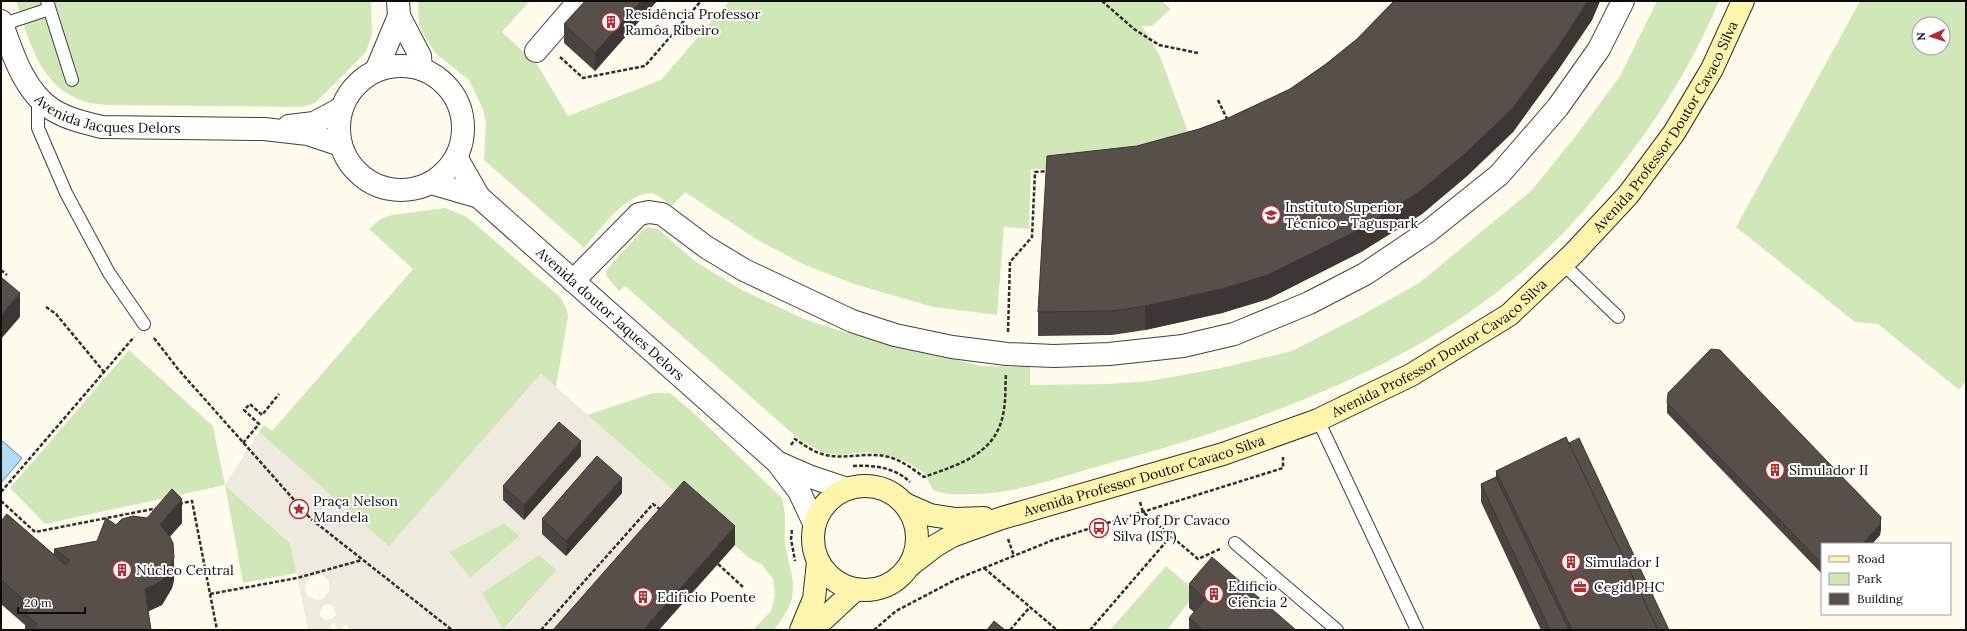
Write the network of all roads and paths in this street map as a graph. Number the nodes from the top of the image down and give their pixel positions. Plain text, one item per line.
1 (579, 1) edge
2 (701, 1) edge
3 (1102, 1) edge
4 (1624, 1) edge
5 (1743, 1) edge
6 (48, 5) edge
7 (398, 9) edge
8 (1, 24) edge
9 (540, 46) joint
10 (1198, 53) dead end
11 (421, 69) junction
12 (376, 71) junction
13 (72, 80) dead end
14 (38, 95) junction
15 (1218, 100) dead end
16 (342, 108) junction
17 (1231, 128) edge
18 (264, 129) junction
19 (341, 145) junction
20 (456, 157) junction
21 (1051, 171) edge
22 (431, 183) junction
23 (479, 197) junction
24 (1563, 264) junction
25 (1, 270) edge
26 (7, 274) dead end
27 (573, 282) junction
28 (46, 307) dead end
29 (1618, 317) dead end
30 (144, 324) junction
31 (1007, 354) junction
32 (104, 372) junction
33 (279, 394) dead end
34 (1318, 420) junction
35 (796, 439) dead end
36 (243, 443) junction
37 (1283, 451) dead end
38 (777, 462) junction
39 (847, 489) junction
40 (1, 492) edge
41 (1, 501) edge
42 (177, 504) edge
43 (905, 504) junction
44 (162, 507) edge
45 (1143, 512) junction
46 (663, 513) edge
47 (1002, 518) junction
48 (814, 523) junction
49 (792, 526) dead end
50 (1171, 536) junction
51 (1235, 543) joint
52 (363, 560) junction
53 (818, 562) junction
54 (795, 563) dead end
55 (718, 564) edge
56 (910, 566) junction
57 (984, 568) junction
58 (743, 588) dead end
59 (855, 590) junction
60 (210, 594) junction
61 (1030, 607) junction
62 (217, 630) edge
63 (452, 630) edge
64 (541, 630) edge
65 (801, 630) edge
66 (812, 630) edge
67 (876, 630) edge
68 (1010, 630) edge
69 (1057, 630) edge
70 (1090, 630) edge
71 (1337, 630) edge
72 (1417, 630) edge

1 - 9 street
2 - 9 path
3 - 10 path
4 - 31 street
5 - 24 main road, Avenida Professor Doutor Cavaco Silva
6 - 8 lane
6 - 13 lane
7 - 11 street
7 - 12 street
8 - 14 street, Avenida Jacques Delors
11 - 12 street
11 - 20 street
12 - 16 street
14 - 18 street, Avenida Jacques Delors
14 - 30 lane
15 - 17 path
16 - 18 street, Avenida Jacques Delors
16 - 19 street
18 - 19 street, Avenida Jacques Delors
19 - 22 street
20 - 22 street
20 - 23 street, Avenida doutor Jaques Delors
21 - 31 path
22 - 23 street
23 - 27 street, Avenida doutor Jaques Delors
24 - 29 lane
24 - 34 main road, Avenida Professor Doutor Cavaco Silva
25 - 26 path
27 - 31 street
27 - 38 street, Avenida doutor Jaques Delors
28 - 32 path
30 - 32 path
30 - 36 path
31 - 35 path
32 - 40 path
33 - 36 path
34 - 47 main road, Avenida Professor Doutor Cavaco Silva
34 - 72 lane
36 - 52 path
37 - 45 path
38 - 39 street, Avenida doutor Jaques Delors
38 - 48 street, Avenida doutor Jaques Delors
39 - 43 main road
39 - 48 main road
41 - 44 path
42 - 60 path
43 - 47 main road, Avenida Professor Doutor Cavaco Silva
43 - 56 main road
45 - 50 path
45 - 57 path
46 - 64 path
47 - 56 main road, Avenida Professor Doutor Cavaco Silva
48 - 53 main road
49 - 54 path
50 - 51 path
50 - 70 path
51 - 71 lane
52 - 60 path
52 - 63 path
53 - 59 main road
53 - 65 main road
55 - 58 path
56 - 59 main road
57 - 61 path
57 - 67 path
59 - 66 main road
60 - 62 path
61 - 68 path
61 - 69 path

